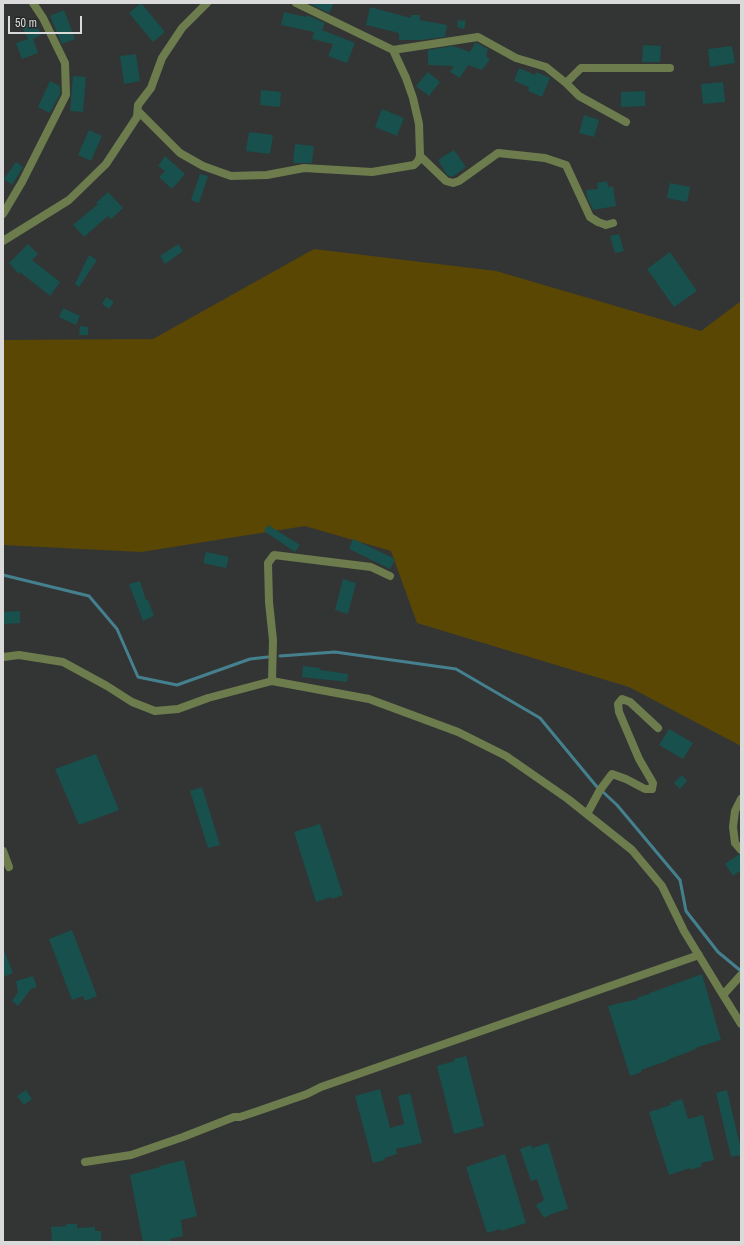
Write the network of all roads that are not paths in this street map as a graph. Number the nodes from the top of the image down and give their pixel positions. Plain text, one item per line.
1 (33, 3) edge
2 (207, 3) edge
3 (296, 3) edge
4 (393, 50) junction
5 (670, 68) dead end
6 (566, 83) junction
7 (138, 111) junction
8 (626, 122) dead end
9 (420, 156) junction
10 (3, 214) edge
11 (613, 223) dead end
12 (3, 241) edge
13 (390, 576) dead end
14 (3, 657) edge
15 (272, 681) junction
16 (658, 728) dead end
17 (741, 799) edge
18 (587, 814) junction
19 (3, 850) edge
20 (741, 850) edge
21 (9, 867) dead end
22 (699, 955) junction
23 (741, 975) edge
24 (723, 995) junction
25 (741, 1024) edge
26 (85, 1162) dead end

1 - 10 street
2 - 7 street
3 - 4 street
4 - 6 street
4 - 9 street
5 - 6 street
6 - 8 street
7 - 9 street
7 - 12 street
9 - 11 street
13 - 15 street
14 - 15 street
15 - 18 street
16 - 18 street
17 - 20 street
18 - 22 street
19 - 21 street
22 - 24 street
22 - 26 street
23 - 24 street
24 - 25 street

